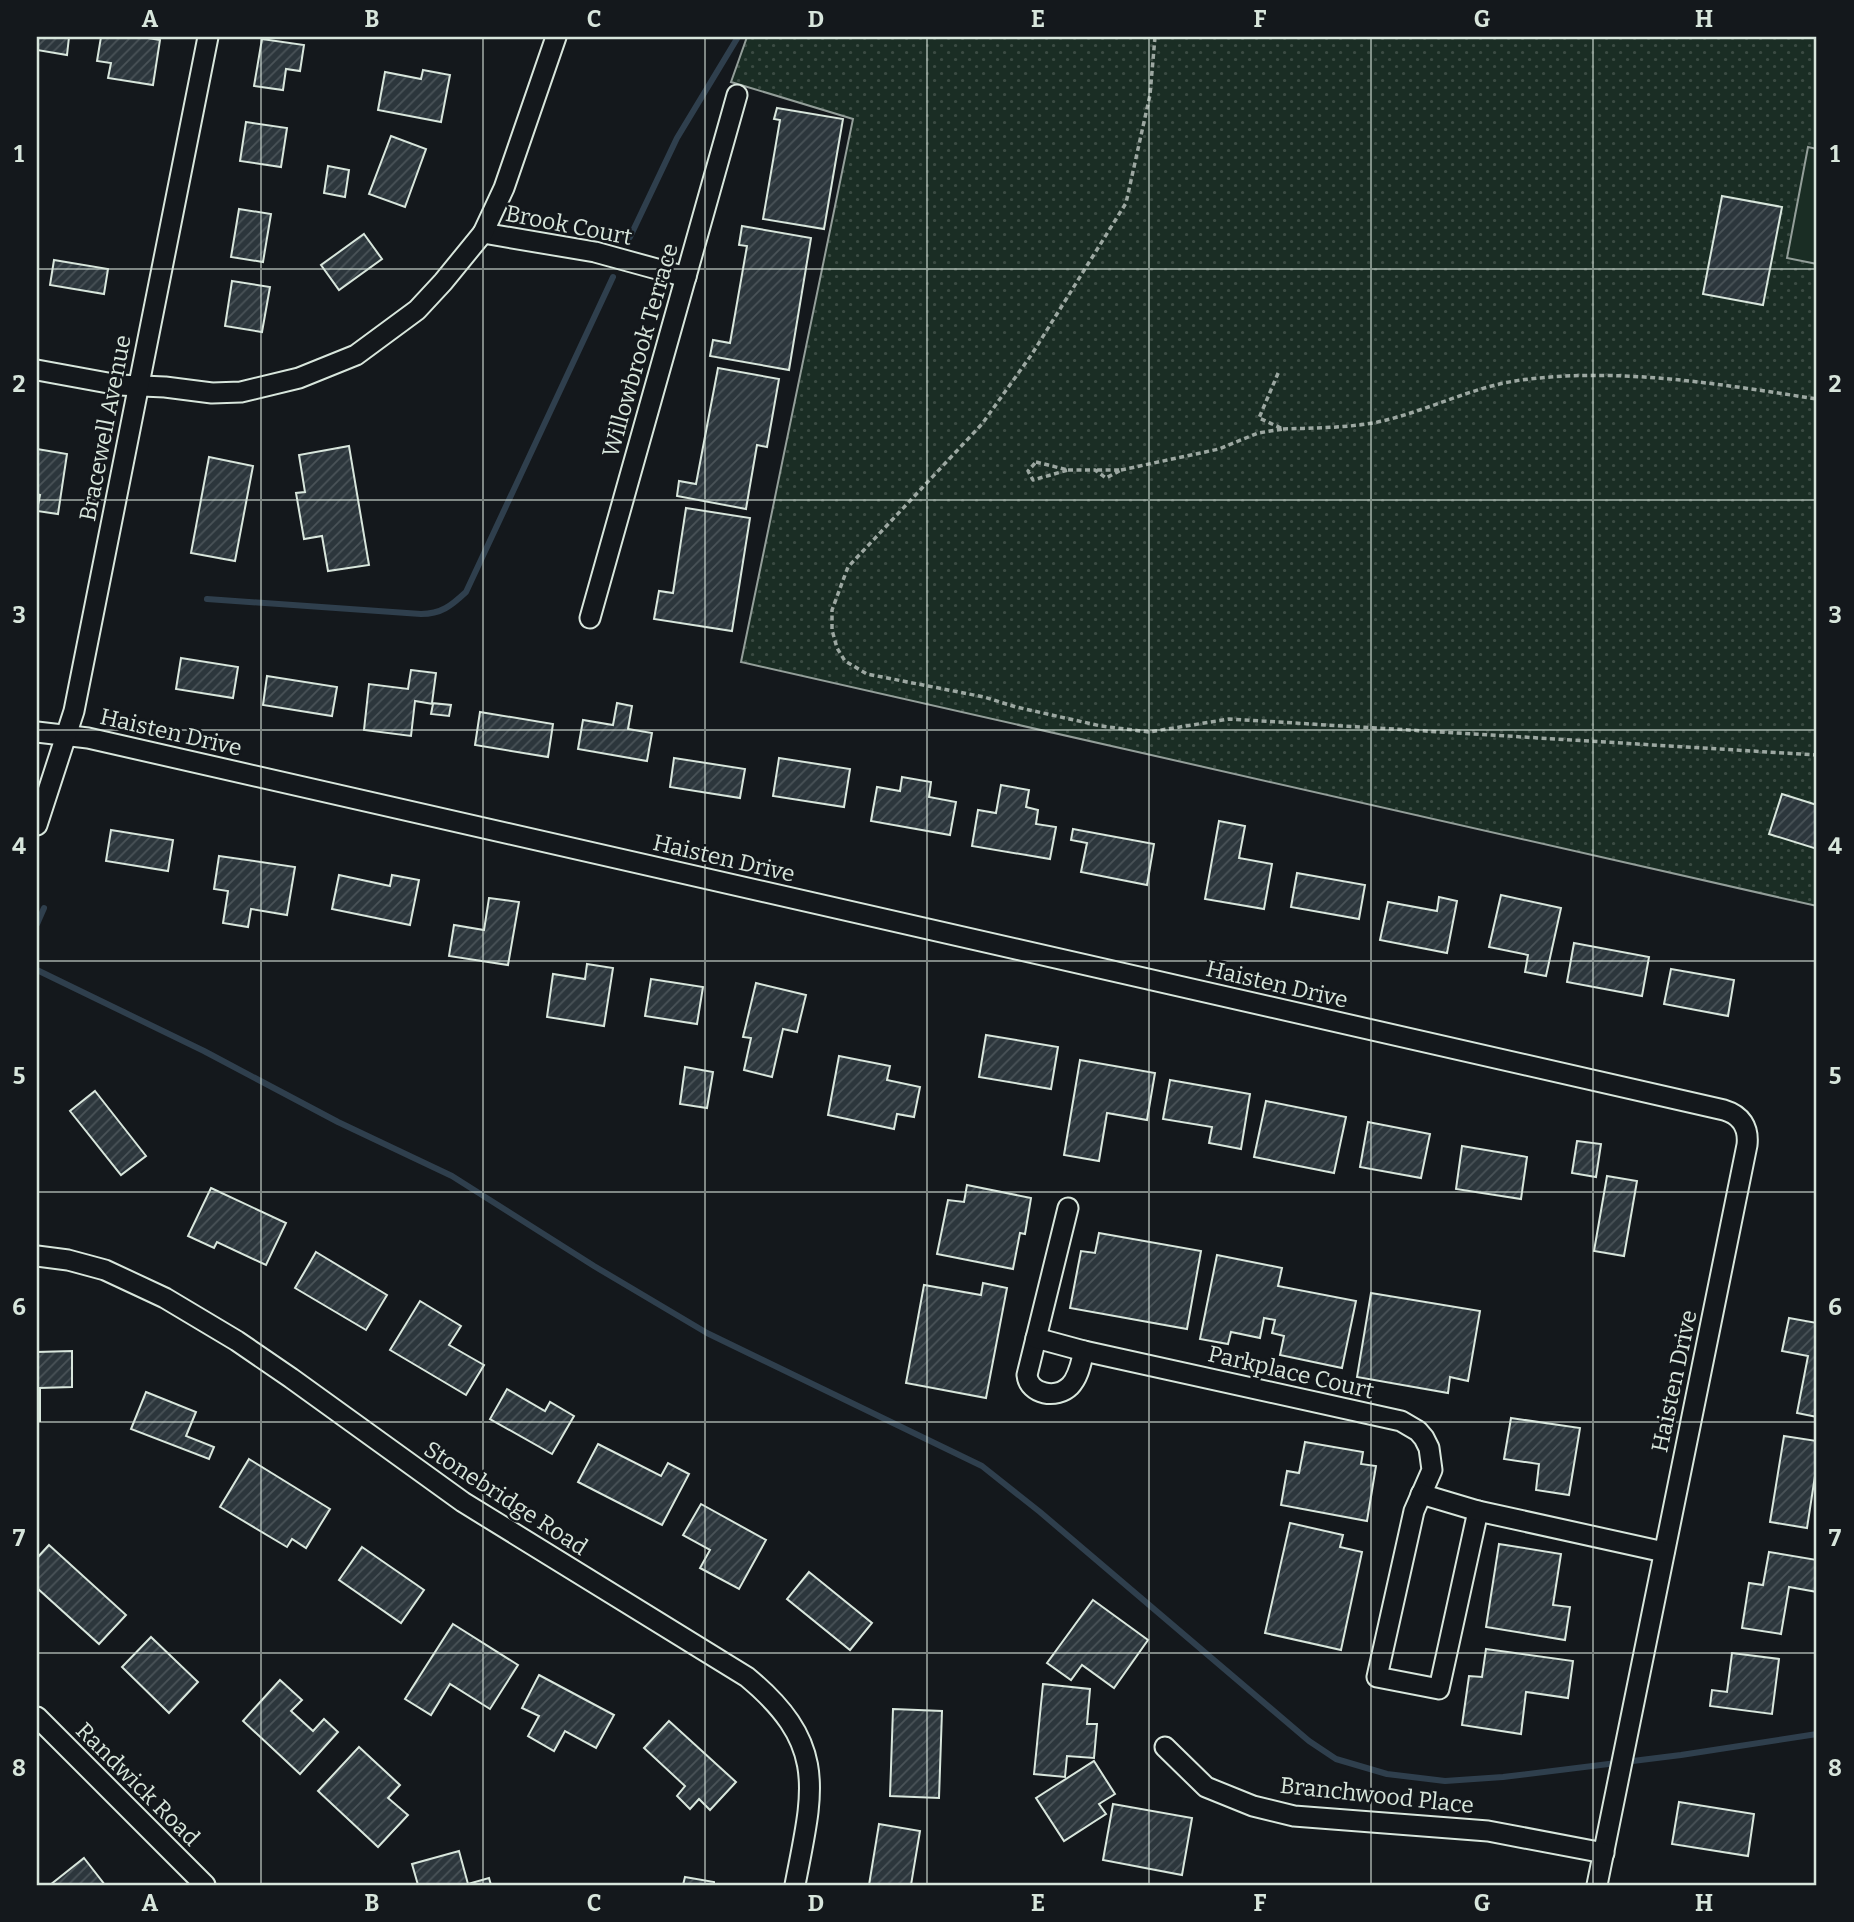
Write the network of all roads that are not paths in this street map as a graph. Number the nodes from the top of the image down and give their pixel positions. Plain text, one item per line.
1 (208, 37) edge
2 (556, 37) edge
3 (737, 95) dead end
4 (483, 233) junction
5 (686, 277) junction
6 (37, 370) edge
7 (139, 386) junction
8 (590, 618) dead end
9 (37, 732) edge
10 (66, 736) junction
11 (37, 825) edge
12 (1068, 1208) dead end
13 (37, 1256) edge
14 (1036, 1338) junction
15 (1084, 1350) junction
16 (1421, 1494) junction
17 (1478, 1511) junction
18 (1664, 1552) junction
19 (37, 1717) edge
20 (1165, 1747) dead end
21 (1604, 1853) junction
22 (205, 1885) edge
23 (795, 1885) edge
24 (1597, 1885) edge

1 - 7 street, Bracewell Avenue
2 - 4 street
3 - 5 street, Willowbrook Terrace
4 - 5 street, Brook Court
4 - 7 street
5 - 8 street, Willowbrook Terrace
6 - 7 street
7 - 10 street, Bracewell Avenue
9 - 10 street, Haisten Drive
10 - 11 street, Bracewell Avenue
10 - 18 street, Haisten Drive
12 - 14 street
13 - 23 street, Stonebridge Road
14 - 15 street, Parkplace Court
14 - 15 street
15 - 16 street, Parkplace Court
16 - 17 street
16 - 17 street, Parkplace Court
17 - 18 street
18 - 21 street, Haisten Drive
19 - 22 street, Randwick Road
20 - 21 street, Branchwood Place
21 - 24 street, Haisten Drive

